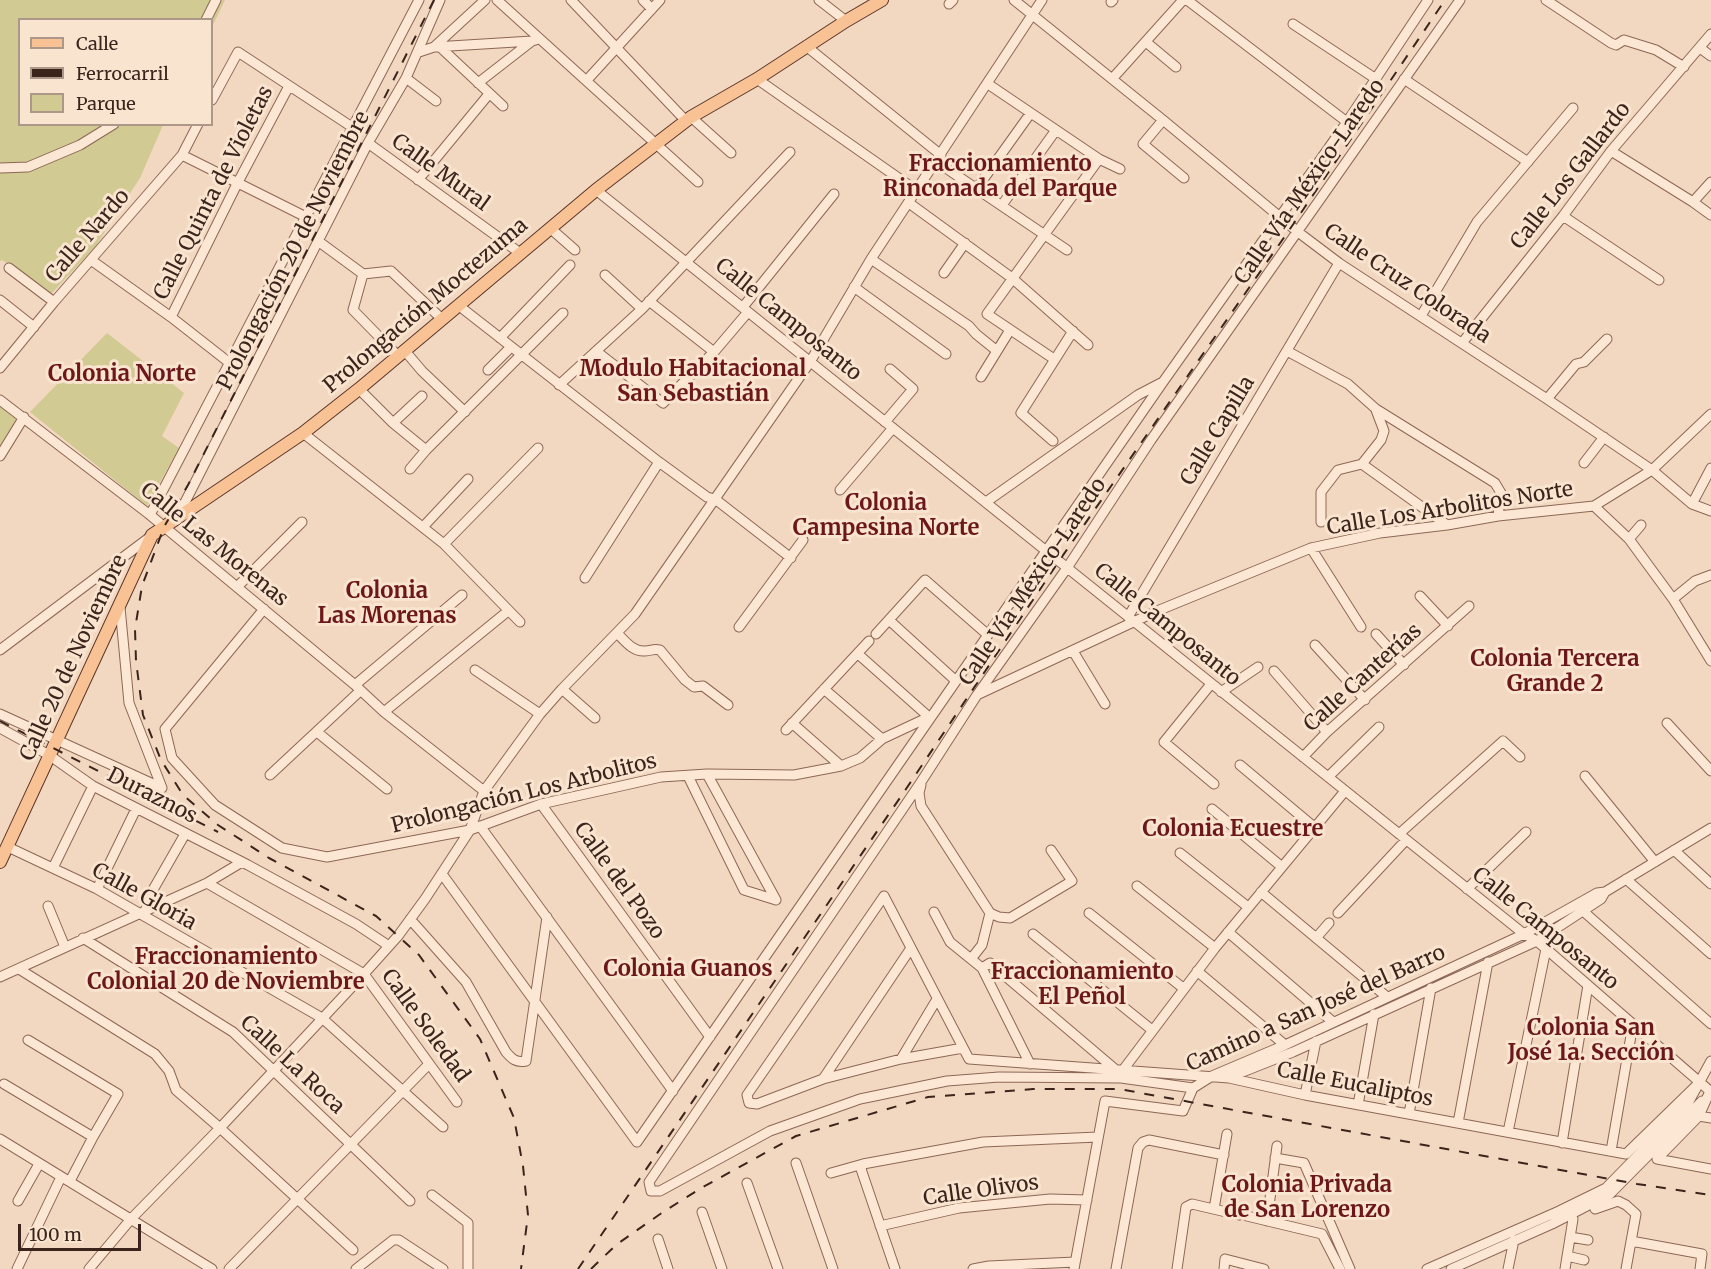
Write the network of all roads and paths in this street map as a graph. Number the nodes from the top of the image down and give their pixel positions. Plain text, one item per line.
1 (216, 0) edge
2 (419, 0) edge
3 (440, 0) edge
4 (485, 0) edge
5 (497, 0) edge
6 (571, 0) edge
7 (643, 0) edge
8 (660, 0) edge
9 (819, 0) edge
10 (882, 0) edge
11 (1014, 0) edge
12 (1042, 0) edge
13 (1185, 0) edge
14 (1428, 0) edge
15 (1460, 0) edge
16 (1546, 0) edge
17 (652, 9) junction
18 (1032, 14) junction
19 (207, 18) edge
20 (846, 21) junction
21 (1293, 24) dead end
22 (1711, 34) edge
23 (535, 40) junction
24 (1146, 42) junction
25 (436, 46) junction
26 (806, 46) junction
27 (616, 47) junction
28 (1700, 48) junction
29 (419, 52) junction
30 (1711, 56) edge
31 (1176, 67) dead end
32 (1684, 67) junction
33 (406, 78) junction
34 (757, 79) junction
35 (1112, 79) junction
36 (1376, 79) junction
37 (587, 80) junction
38 (1404, 80) junction
39 (478, 82) junction
40 (988, 84) junction
41 (290, 86) junction
42 (489, 94) junction
43 (213, 98) edge
44 (436, 101) dead end
45 (503, 106) dead end
46 (1573, 108) dead end
47 (1030, 114) junction
48 (688, 119) junction
49 (1163, 120) junction
50 (1347, 122) junction
51 (111, 126) edge
52 (197, 126) edge
53 (352, 127) junction
54 (1056, 130) junction
55 (368, 143) junction
56 (656, 144) junction
57 (1611, 151) junction
58 (790, 152) dead end
59 (731, 153) dead end
60 (182, 155) junction
61 (939, 158) junction
62 (1099, 159) junction
63 (1528, 162) junction
64 (0, 168) edge
65 (1120, 169) dead end
66 (1184, 178) dead end
67 (418, 180) junction
68 (698, 182) dead end
69 (1711, 182) edge
70 (237, 184) junction
71 (977, 188) junction
72 (596, 190) junction
73 (917, 191) junction
74 (834, 194) dead end
75 (1693, 202) junction
76 (909, 203) junction
77 (1002, 205) junction
78 (1711, 215) edge
79 (306, 216) junction
80 (1280, 216) junction
81 (1563, 216) junction
82 (550, 228) junction
83 (1298, 232) junction
84 (1043, 234) junction
85 (318, 242) junction
86 (965, 243) junction
87 (575, 250) dead end
88 (1067, 250) dead end
89 (520, 253) junction
90 (871, 259) junction
91 (91, 260) junction
92 (686, 262) junction
93 (1339, 262) junction
94 (570, 264) dead end
95 (9, 268) dead end
96 (944, 273) dead end
97 (363, 274) junction
98 (604, 275) dead end
99 (1012, 278) junction
100 (1659, 280) dead end
101 (854, 287) junction
102 (0, 300) edge
103 (649, 301) junction
104 (54, 302) junction
105 (458, 305) junction
106 (642, 309) junction
107 (746, 310) junction
108 (563, 313) dead end
109 (1421, 316) junction
110 (171, 317) junction
111 (442, 319) junction
112 (34, 327) junction
113 (1010, 330) junction
114 (1073, 331) junction
115 (500, 338) junction
116 (1607, 339) dead end
117 (1462, 343) junction
118 (1088, 345) dead end
119 (511, 347) junction
120 (596, 351) junction
121 (997, 351) junction
122 (1287, 351) junction
123 (714, 352) junction
124 (401, 354) junction
125 (946, 354) dead end
126 (522, 355) junction
127 (1054, 359) junction
128 (810, 362) junction
129 (231, 364) junction
130 (0, 368) edge
131 (890, 369) dead end
132 (488, 370) dead end
133 (981, 377) dead end
134 (1163, 382) junction
135 (559, 385) junction
136 (359, 389) junction
137 (422, 396) dead end
138 (1547, 399) junction
139 (0, 400) edge
140 (1376, 409) junction
141 (465, 412) junction
142 (1711, 414) edge
143 (24, 417) junction
144 (393, 423) junction
145 (889, 425) junction
146 (303, 433) junction
147 (1604, 437) junction
148 (1053, 441) dead end
149 (538, 448) dead end
150 (426, 450) junction
151 (0, 456) edge
152 (659, 462) junction
153 (1584, 463) dead end
154 (1362, 464) junction
155 (1711, 468) edge
156 (410, 469) dead end
157 (1652, 470) junction
158 (468, 479) dead end
159 (840, 490) dead end
160 (715, 499) junction
161 (986, 502) junction
162 (1692, 504) junction
163 (1594, 506) junction
164 (1711, 511) edge
165 (150, 515) junction
166 (1498, 516) junction
167 (176, 518) junction
168 (302, 522) dead end
169 (1321, 522) dead end
170 (1447, 525) junction
171 (1641, 525) dead end
172 (165, 527) junction
173 (423, 527) junction
174 (152, 535) junction
175 (1629, 539) junction
176 (804, 540) dead end
177 (444, 544) junction
178 (1311, 549) junction
179 (1046, 551) junction
180 (790, 558) junction
181 (1067, 568) junction
182 (1711, 575) edge
183 (585, 578) dead end
184 (237, 587) junction
185 (462, 595) dead end
186 (1420, 596) dead end
187 (1673, 599) junction
188 (1469, 606) dead end
189 (120, 608) junction
190 (264, 609) junction
191 (508, 611) junction
192 (889, 620) junction
193 (1131, 620) junction
194 (519, 622) dead end
195 (1448, 626) junction
196 (739, 627) dead end
197 (1361, 627) dead end
198 (617, 633) junction
199 (1376, 634) dead end
200 (988, 635) junction
201 (1315, 645) dead end
202 (0, 650) edge
203 (1073, 651) junction
204 (858, 654) junction
205 (1711, 661) edge
206 (1404, 664) junction
207 (1258, 667) dead end
208 (475, 670) dead end
209 (1274, 671) dead end
210 (956, 681) junction
211 (1211, 684) junction
212 (358, 688) junction
213 (562, 689) junction
214 (824, 689) junction
215 (1221, 692) junction
216 (977, 695) junction
217 (1365, 700) junction
218 (1105, 704) dead end
219 (728, 705) dead end
220 (384, 712) junction
221 (0, 714) edge
222 (540, 714) junction
223 (931, 716) junction
224 (595, 718) dead end
225 (1667, 723) dead end
226 (1379, 727) dead end
227 (0, 728) edge
228 (317, 732) junction
229 (1327, 732) junction
230 (882, 739) junction
231 (56, 740) junction
232 (49, 755) junction
233 (1303, 757) junction
234 (1520, 758) dead end
235 (1240, 765) dead end
236 (841, 766) junction
237 (1711, 771) edge
238 (707, 774) junction
239 (270, 775) dead end
240 (688, 776) junction
241 (1585, 776) dead end
242 (1328, 777) junction
243 (921, 782) junction
244 (1214, 784) dead end
245 (93, 786) junction
246 (387, 789) dead end
247 (484, 791) junction
248 (1345, 791) junction
249 (541, 804) junction
250 (136, 809) junction
251 (1212, 810) dead end
252 (480, 826) junction
253 (1314, 827) junction
254 (1711, 828) edge
255 (470, 830) junction
256 (1526, 832) dead end
257 (185, 834) junction
258 (1402, 837) junction
259 (8, 847) junction
260 (1051, 850) dead end
261 (1674, 850) junction
262 (1180, 853) dead end
263 (0, 862) edge
264 (242, 862) junction
265 (1655, 862) junction
266 (1282, 867) junction
267 (53, 868) junction
268 (442, 874) junction
269 (1626, 879) junction
270 (207, 883) junction
271 (1711, 884) edge
272 (1137, 886) dead end
273 (97, 889) junction
274 (1467, 889) junction
275 (1261, 892) junction
276 (1605, 892) junction
277 (48, 906) dead end
278 (1248, 907) junction
279 (1583, 911) junction
280 (934, 912) dead end
281 (142, 913) junction
282 (990, 913) junction
283 (1089, 913) dead end
284 (1338, 913) dead end
285 (547, 916) junction
286 (410, 919) junction
287 (1329, 923) dead end
288 (1228, 932) junction
289 (1033, 934) dead end
290 (1524, 934) junction
291 (83, 938) junction
292 (1316, 938) junction
293 (1537, 941) junction
294 (389, 946) junction
295 (65, 947) junction
296 (911, 948) junction
297 (1215, 948) junction
298 (1546, 949) junction
299 (1711, 954) edge
300 (971, 959) junction
301 (1488, 962) junction
302 (986, 965) junction
303 (19, 969) junction
304 (1197, 971) junction
305 (364, 974) junction
306 (0, 977) edge
307 (1588, 986) junction
308 (1183, 988) junction
309 (1431, 988) junction
310 (1388, 997) junction
311 (937, 999) junction
312 (535, 1001) junction
313 (1374, 1014) junction
314 (322, 1018) junction
315 (1334, 1022) junction
316 (1633, 1024) junction
317 (1711, 1024) edge
318 (1152, 1030) junction
319 (710, 1037) junction
320 (28, 1040) dead end
321 (1316, 1041) junction
322 (1285, 1045) junction
323 (963, 1048) junction
324 (901, 1059) junction
325 (1711, 1061) edge
326 (1013, 1062) junction
327 (429, 1064) junction
328 (1030, 1064) junction
329 (1119, 1070) junction
330 (273, 1071) junction
331 (1212, 1076) junction
332 (1014, 1077) junction
333 (1229, 1078) junction
334 (823, 1079) junction
335 (1700, 1082) junction
336 (4, 1084) dead end
337 (1194, 1088) junction
338 (1711, 1090) edge
339 (673, 1091) junction
340 (402, 1092) junction
341 (1305, 1095) junction
342 (458, 1102) dead end
343 (1358, 1105) junction
344 (1409, 1114) junction
345 (1696, 1114) junction
346 (1711, 1118) edge
347 (1458, 1123) junction
348 (444, 1127) dead end
349 (220, 1128) junction
350 (1670, 1129) junction
351 (1509, 1132) junction
352 (1227, 1134) dead end
353 (93, 1137) junction
354 (1098, 1137) junction
355 (0, 1139) edge
356 (1562, 1143) junction
357 (351, 1145) junction
358 (1277, 1146) dead end
359 (1611, 1151) junction
360 (1224, 1155) junction
361 (1275, 1158) junction
362 (796, 1163) dead end
363 (39, 1164) junction
364 (863, 1164) junction
365 (1711, 1169) edge
366 (831, 1173) dead end
367 (66, 1179) junction
368 (747, 1183) dead end
369 (651, 1191) joint
370 (432, 1195) dead end
371 (298, 1199) junction
372 (1087, 1200) junction
373 (410, 1201) dead end
374 (18, 1202) dead end
375 (1214, 1209) junction
376 (702, 1212) dead end
377 (1560, 1215) junction
378 (131, 1219) junction
379 (1573, 1219) junction
380 (1267, 1221) junction
381 (1552, 1224) junction
382 (880, 1226) junction
383 (1334, 1228) junction
384 (1322, 1234) junction
385 (1570, 1238) junction
386 (658, 1239) dead end
387 (1515, 1240) junction
388 (1588, 1240) dead end
389 (1631, 1241) junction
390 (353, 1250) dead end
391 (1567, 1256) junction
392 (1584, 1260) dead end
393 (1225, 1264) edge
394 (1075, 1266) edge
395 (18, 1269) edge
396 (89, 1269) edge
397 (212, 1269) edge
398 (229, 1269) edge
399 (356, 1269) edge
400 (443, 1269) edge
401 (468, 1269) edge
402 (668, 1269) edge
403 (722, 1269) edge
404 (778, 1269) edge
405 (833, 1269) edge
406 (895, 1269) edge
407 (973, 1269) edge
408 (1116, 1269) edge
409 (1177, 1269) edge
410 (1263, 1269) edge
411 (1340, 1269) edge
412 (1350, 1269) edge
413 (1427, 1269) edge
414 (1453, 1269) edge
415 (1508, 1269) edge
416 (1565, 1269) edge
417 (1626, 1269) edge
418 (1700, 1269) edge

1 - 19 street
2 - 53 street
3 - 29 street, Prolongación 20 de Noviembre
4 - 25 street
5 - 23 street
6 - 27 street
7 - 17 street
8 - 17 street
9 - 20 street
10 - 20 main road, Prolongación Moctezuma
11 - 18 street, Calle Cruz Colorada
12 - 18 street
13 - 24 street
13 - 50 street
14 - 36 street
15 - 38 street, Calle Vía México-Laredo
16 - 32 street
17 - 27 street
18 - 35 street, Calle Cruz Colorada
18 - 40 street
20 - 26 main road, Prolongación Moctezuma
21 - 36 street
22 - 28 street, Calle Los Gallardo
23 - 25 street
23 - 37 street
23 - 39 street
24 - 31 street
24 - 35 street
25 - 29 street
25 - 39 street
26 - 34 main road, Prolongación Moctezuma
26 - 61 street
27 - 37 street
27 - 48 street
28 - 30 street
28 - 32 street, Calle Los Gallardo
29 - 33 street, Prolongación 20 de Noviembre
32 - 57 street, Calle Los Gallardo
33 - 44 street
33 - 55 street, Prolongación 20 de Noviembre
34 - 48 main road, Prolongación Moctezuma
34 - 73 street
35 - 49 street, Calle Cruz Colorada
36 - 50 street
37 - 56 street
38 - 63 street
38 - 83 street, Calle Vía México-Laredo
39 - 42 street
40 - 47 street
40 - 61 street
41 - 43 street
41 - 53 street
41 - 70 street, Calle Quinta de Violetas
42 - 45 street
42 - 67 street
46 - 63 street
47 - 54 street
47 - 71 street
48 - 56 main road, Prolongación Moctezuma
48 - 59 street
49 - 66 street
49 - 80 street, Calle Cruz Colorada
50 - 80 street
51 - 64 street
52 - 60 street, Calle Nardo
53 - 79 street
54 - 62 street
54 - 77 street
55 - 67 street, Calle Mural
55 - 85 street, Prolongación 20 de Noviembre
56 - 68 street
56 - 72 main road, Prolongación Moctezuma
57 - 75 street
57 - 81 street, Calle Los Gallardo
58 - 92 street
60 - 70 street
60 - 91 street, Calle Nardo
61 - 71 street
61 - 73 street
62 - 65 street
62 - 84 street
63 - 109 street
67 - 89 street, Calle Mural
69 - 75 street
70 - 79 street
70 - 110 street, Calle Quinta de Violetas
71 - 77 street
72 - 82 main road, Prolongación Moctezuma
72 - 92 street, Calle Camposanto
73 - 76 street
74 - 107 street
75 - 78 street
76 - 86 street
76 - 90 street
77 - 84 street
79 - 129 street
80 - 83 street, Calle Cruz Colorada
80 - 134 street
81 - 100 street
81 - 117 street, Calle Los Gallardo
82 - 87 street
82 - 89 main road, Prolongación Moctezuma
83 - 93 street, Calle Cruz Colorada
83 - 181 street, Calle Vía México-Laredo
84 - 88 street
84 - 99 street
85 - 97 street
85 - 167 street, Prolongación 20 de Noviembre
86 - 96 street
86 - 99 street
89 - 105 main road, Prolongación Moctezuma
90 - 101 street
90 - 121 street
91 - 104 street, Calle Nardo
91 - 110 street
92 - 103 street
92 - 107 street, Calle Camposanto
93 - 109 street, Calle Cruz Colorada
93 - 122 street, Calle Capilla
94 - 115 street
95 - 104 street
97 - 111 street
97 - 124 street
98 - 106 street
99 - 113 street
99 - 114 street
101 - 125 street
101 - 128 street
102 - 112 street
103 - 106 street
103 - 123 street
104 - 112 street, Calle Nardo
105 - 111 main road, Prolongación Moctezuma
105 - 115 street
106 - 120 street
107 - 123 street
107 - 128 street, Calle Camposanto
108 - 126 street
109 - 117 street, Calle Cruz Colorada
110 - 129 street
111 - 124 main road, Prolongación Moctezuma
112 - 130 street, Calle Nardo
113 - 121 street
113 - 127 street
114 - 118 street
114 - 127 street
115 - 119 street
116 - 138 street
117 - 138 street, Calle Cruz Colorada
119 - 126 street
119 - 132 street
120 - 123 street
120 - 135 street
121 - 133 street
122 - 140 street
122 - 193 street, Calle Capilla
124 - 136 main road, Prolongación Moctezuma
124 - 141 street
126 - 135 street
126 - 141 street
127 - 148 street
128 - 145 street, Calle Camposanto
128 - 160 street
129 - 165 street
131 - 145 street
134 - 161 street
134 - 179 street
135 - 152 street
136 - 144 street
136 - 146 main road, Prolongación Moctezuma
137 - 144 street
138 - 147 street, Calle Cruz Colorada
139 - 143 street, Calle Las Morenas
140 - 154 street
140 - 166 street
141 - 150 street
142 - 157 street, Calle Los Arbolitos Norte
143 - 151 street
143 - 165 street, Calle Las Morenas
144 - 150 street
145 - 159 street
145 - 161 street, Calle Camposanto
146 - 167 main road, Prolongación Moctezuma
146 - 173 street
147 - 153 street
147 - 157 street, Calle Cruz Colorada
149 - 177 street
150 - 156 street
152 - 160 street
152 - 183 street
154 - 169 street
154 - 170 street
155 - 162 street
157 - 162 street, Calle Cruz Colorada
157 - 163 street, Calle Los Arbolitos Norte
158 - 173 street
160 - 180 street
160 - 198 street
161 - 179 street, Calle Camposanto
162 - 164 street
163 - 166 street, Calle Los Arbolitos Norte
163 - 175 street
165 - 172 street, Calle Las Morenas
166 - 170 street, Calle Los Arbolitos Norte
167 - 172 main road, Prolongación Moctezuma
168 - 184 street
170 - 178 street, Calle Los Arbolitos Norte
171 - 175 street
172 - 174 main road, Prolongación Moctezuma
172 - 184 street, Calle Las Morenas
173 - 177 street
174 - 189 main road, Calle 20 de Noviembre
174 - 202 street, Prolongación Moctezuma
175 - 187 street
176 - 180 street
177 - 191 street
178 - 193 street, Calle Los Arbolitos Norte
178 - 197 street
179 - 181 street, Calle Camposanto
179 - 200 street
180 - 196 street
181 - 193 street, Calle Camposanto
181 - 216 street, Calle Vía México-Laredo
182 - 187 street
184 - 190 street, Calle Las Morenas
185 - 212 street
186 - 195 street
187 - 205 street
188 - 195 street, Calle Canterías
189 - 231 main road, Calle 20 de Noviembre
189 - 231 street
190 - 212 street, Calle Las Morenas
190 - 255 street, Prolongación Los Arbolitos
191 - 194 street
191 - 220 street
192 - 200 street
192 - 204 street
192 - 210 street
193 - 203 street, Calle Los Arbolitos Norte
193 - 211 street, Calle Camposanto
195 - 206 street, Calle Canterías
198 - 213 street
198 - 219 street
199 - 206 street
200 - 210 street
201 - 217 street
203 - 216 street, Calle Los Arbolitos Norte
203 - 218 street
204 - 214 street
204 - 223 street
206 - 217 street, Calle Canterías
207 - 215 street
208 - 222 street
209 - 229 street
210 - 223 street
211 - 215 street, Calle Camposanto
211 - 244 street
212 - 220 street, Calle Las Morenas
212 - 228 street
213 - 222 street
213 - 224 street
214 - 230 street
214 - 236 street
215 - 233 street, Calle Camposanto
216 - 243 street, Calle Vía México-Laredo
217 - 229 street, Calle Canterías
220 - 247 street, Calle Las Morenas
221 - 231 street
222 - 247 street
223 - 230 street, Prolongación Los Arbolitos
223 - 319 street
225 - 237 street
226 - 242 street
227 - 232 street, Duraznos
228 - 239 street
228 - 246 street
229 - 233 street, Calle Canterías
230 - 236 street, Prolongación Los Arbolitos
231 - 232 main road, Calle 20 de Noviembre
232 - 245 street, Duraznos
232 - 259 main road, Calle 20 de Noviembre
233 - 242 street, Calle Camposanto
234 - 258 street
235 - 253 street
236 - 238 street, Prolongación Los Arbolitos
238 - 240 street, Prolongación Los Arbolitos
238 - 240 street
240 - 249 street, Prolongación Los Arbolitos
241 - 265 street
242 - 248 street, Calle Camposanto
243 - 282 street
243 - 369 street, Calle Vía México-Laredo
245 - 250 street, Duraznos
245 - 267 street
247 - 255 street
248 - 253 street
248 - 258 street, Calle Camposanto
249 - 252 street, Prolongación Los Arbolitos
249 - 319 street, Calle del Pozo
250 - 257 street, Duraznos
250 - 273 street
251 - 266 street
252 - 255 street, Prolongación Los Arbolitos
252 - 285 street
253 - 266 street
254 - 261 street, Camino a San José del Barro
255 - 268 street
256 - 274 street
257 - 264 street, Duraznos
257 - 281 street
258 - 274 street, Calle Camposanto
258 - 284 street
259 - 263 main road, Calle 20 de Noviembre
259 - 267 street, Calle Gloria
260 - 282 street
261 - 265 street, Camino a San José del Barro
261 - 271 street
262 - 278 street
264 - 270 street
264 - 294 street, Duraznos
265 - 269 street, Camino a San José del Barro
266 - 275 street
267 - 273 street, Calle Gloria
268 - 286 street
268 - 312 street
269 - 276 street, Camino a San José del Barro
269 - 299 street
270 - 281 street
270 - 305 street, Calle Soledad
272 - 297 street
273 - 281 street, Calle Gloria
274 - 290 street, Calle Camposanto
275 - 278 street
275 - 292 street
276 - 279 street, Camino a San José del Barro
276 - 290 street, Camino a San José del Barro
277 - 295 street
278 - 288 street
279 - 293 street, Camino a San José del Barro
279 - 317 street
280 - 300 street
281 - 291 street
281 - 314 street, Calle Gloria
282 - 300 street
283 - 308 street
285 - 312 street
285 - 339 street
286 - 294 street
286 - 312 street
287 - 292 street
288 - 297 street
288 - 315 street
289 - 318 street
290 - 293 street, Calle Camposanto
290 - 310 street, Camino a San José del Barro
291 - 295 street
291 - 330 street, Calle La Roca
292 - 310 street
293 - 298 street, Calle Camposanto
293 - 301 street, Camino a San José del Barro
294 - 305 street
295 - 303 street
296 - 311 street
296 - 334 street
296 - 334 street
297 - 304 street
298 - 307 street, Calle Camposanto
298 - 351 street
300 - 302 street
301 - 309 street, Camino a San José del Barro
301 - 347 street
302 - 328 street
302 - 329 street
303 - 306 street
303 - 349 street
304 - 308 street
304 - 322 street
305 - 314 street
305 - 327 street, Calle Soledad
307 - 316 street, Calle Camposanto
307 - 356 street
308 - 318 street
309 - 313 street, Camino a San José del Barro
309 - 344 street
310 - 315 street, Camino a San José del Barro
311 - 323 street
311 - 324 street
312 - 339 street
313 - 321 street, Camino a San José del Barro
313 - 343 street
314 - 330 street
314 - 340 street, Calle Gloria
315 - 322 street, Camino a San José del Barro
316 - 335 street, Calle Camposanto
316 - 359 street
318 - 329 street
319 - 339 street
320 - 353 street
321 - 333 street, Camino a San José del Barro
321 - 341 street
322 - 331 street, Camino a San José del Barro
323 - 324 street
323 - 326 street, Calle Eucaliptos
324 - 334 street
325 - 335 street
326 - 328 street, Calle Eucaliptos
326 - 332 street
327 - 340 street
327 - 342 street, Calle Soledad
328 - 329 street, Calle Eucaliptos
329 - 331 street, Calle Eucaliptos
330 - 349 street
330 - 357 street, Calle La Roca
331 - 333 street, Calle Eucaliptos
331 - 337 street, Camino a San José del Barro
332 - 337 street, Camino a San José del Barro
332 - 369 street, Camino a San José del Barro
333 - 341 street, Calle Eucaliptos
335 - 338 street, Calle Camposanto
335 - 350 street
335 - 359 street, Calle Eucaliptos
336 - 353 street
337 - 354 street
338 - 345 street
340 - 348 street, Calle Gloria
340 - 357 street
341 - 343 street, Calle Eucaliptos
343 - 344 street, Calle Eucaliptos
344 - 347 street, Calle Eucaliptos
345 - 346 street
345 - 350 street
345 - 365 street
347 - 351 street, Calle Eucaliptos
349 - 371 street
349 - 378 street
350 - 377 street
351 - 356 street, Calle Eucaliptos
352 - 360 street
353 - 367 street
354 - 364 street
354 - 372 street
355 - 363 street
356 - 359 street, Calle Eucaliptos
357 - 371 street
357 - 373 street, Calle La Roca
358 - 361 street
360 - 375 street
360 - 408 street
361 - 380 street
361 - 383 street
362 - 405 street
363 - 367 street
363 - 374 street
364 - 366 street
364 - 382 street
367 - 378 street
367 - 395 street
368 - 404 street
370 - 401 street
371 - 390 street
371 - 398 street
372 - 382 street, Calle Olivos
372 - 394 street
375 - 380 street
375 - 409 street
376 - 403 street
377 - 381 street
377 - 413 street
378 - 396 street
378 - 397 street
379 - 381 street
379 - 385 street
379 - 389 street
380 - 384 street
381 - 387 street
382 - 406 street
383 - 384 street
383 - 412 street
384 - 411 street
385 - 388 street
385 - 391 street
386 - 402 street
387 - 414 street
387 - 415 street
389 - 417 street
389 - 418 street
391 - 392 street
391 - 416 street
393 - 410 street
394 - 407 street
399 - 400 street

